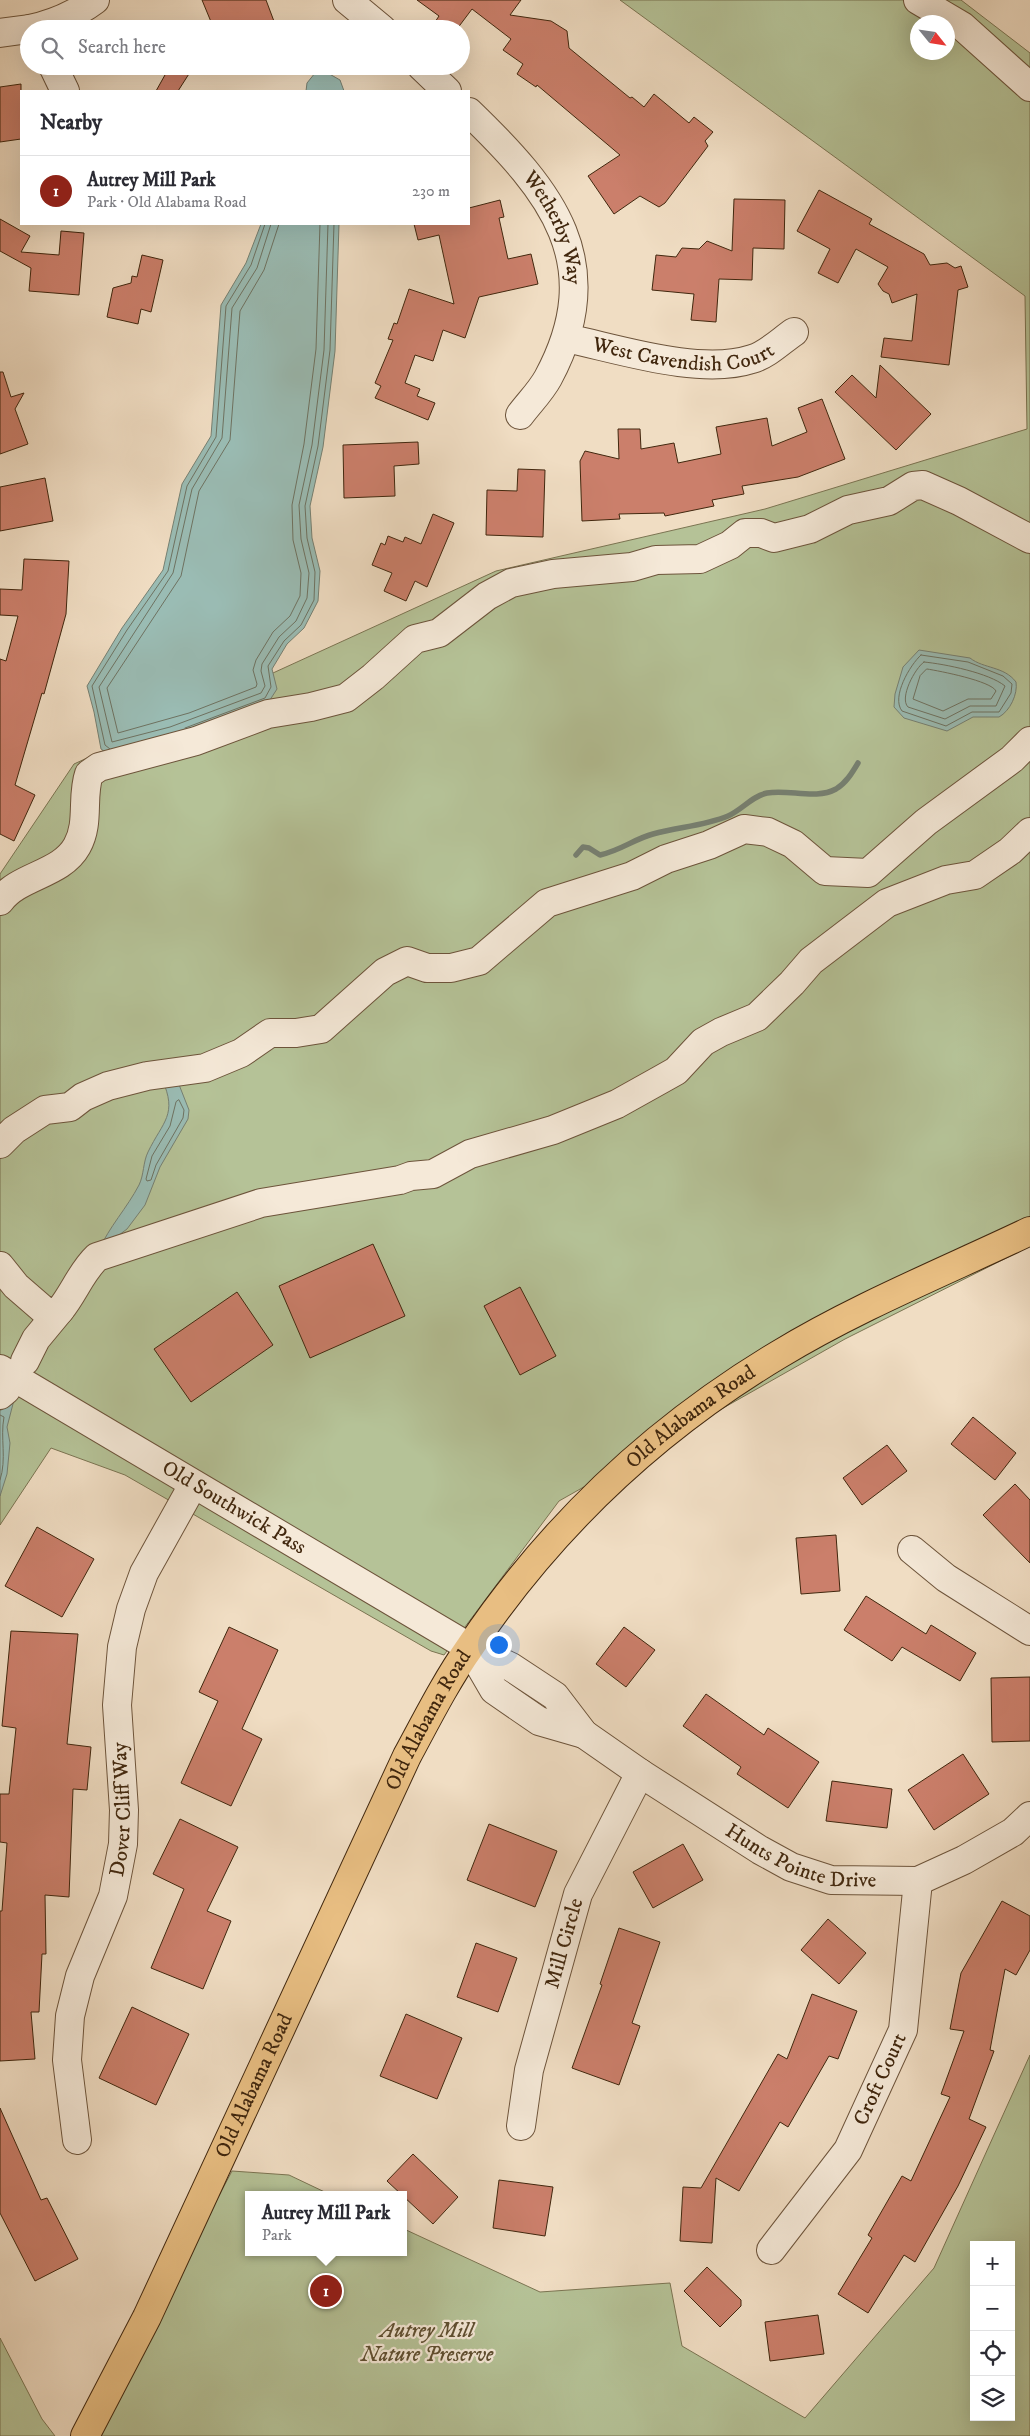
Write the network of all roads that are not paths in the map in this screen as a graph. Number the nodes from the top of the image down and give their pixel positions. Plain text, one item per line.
1 (95, 0) edge
2 (347, 0) edge
3 (918, 0) edge
4 (56, 20) edge
5 (371, 20) edge
6 (20, 30) edge
7 (0, 33) edge
8 (57, 75) edge
9 (430, 75) edge
10 (1030, 87) edge
11 (65, 90) edge
12 (446, 90) edge
13 (470, 113) edge
14 (794, 332) dead end
15 (566, 338) junction
16 (520, 415) dead end
17 (1030, 539) edge
18 (1030, 740) edge
19 (1030, 832) edge
20 (0, 901) edge
21 (0, 1144) edge
22 (1030, 1231) edge
23 (0, 1266) edge
24 (60, 1310) junction
25 (8, 1379) edge
26 (193, 1485) junction
27 (912, 1550) dead end
28 (1030, 1631) edge
29 (469, 1647) junction
30 (640, 1773) junction
31 (1030, 1816) edge
32 (918, 1882) junction
33 (521, 2126) dead end
34 (77, 2140) dead end
35 (771, 2250) dead end
36 (85, 2436) edge

1 - 4 street
2 - 5 street
3 - 10 street
6 - 7 street
8 - 11 street
9 - 12 street
13 - 15 street, Wetherby Way
14 - 15 street, West Cavendish Court
15 - 16 street, Wetherby Way
17 - 20 street
18 - 21 street
19 - 24 street
22 - 29 main road, Old Alabama Road
23 - 24 street
24 - 25 street
25 - 26 street, Old Southwick Pass
26 - 29 street, Old Southwick Pass
26 - 34 street, Dover Cliff Way
27 - 28 street
29 - 30 street, Hunts Pointe Drive
29 - 36 main road, Old Alabama Road
30 - 32 street, Hunts Pointe Drive
30 - 33 street, Mill Circle
31 - 32 street, Hunts Pointe Drive
32 - 35 street, Croft Court

